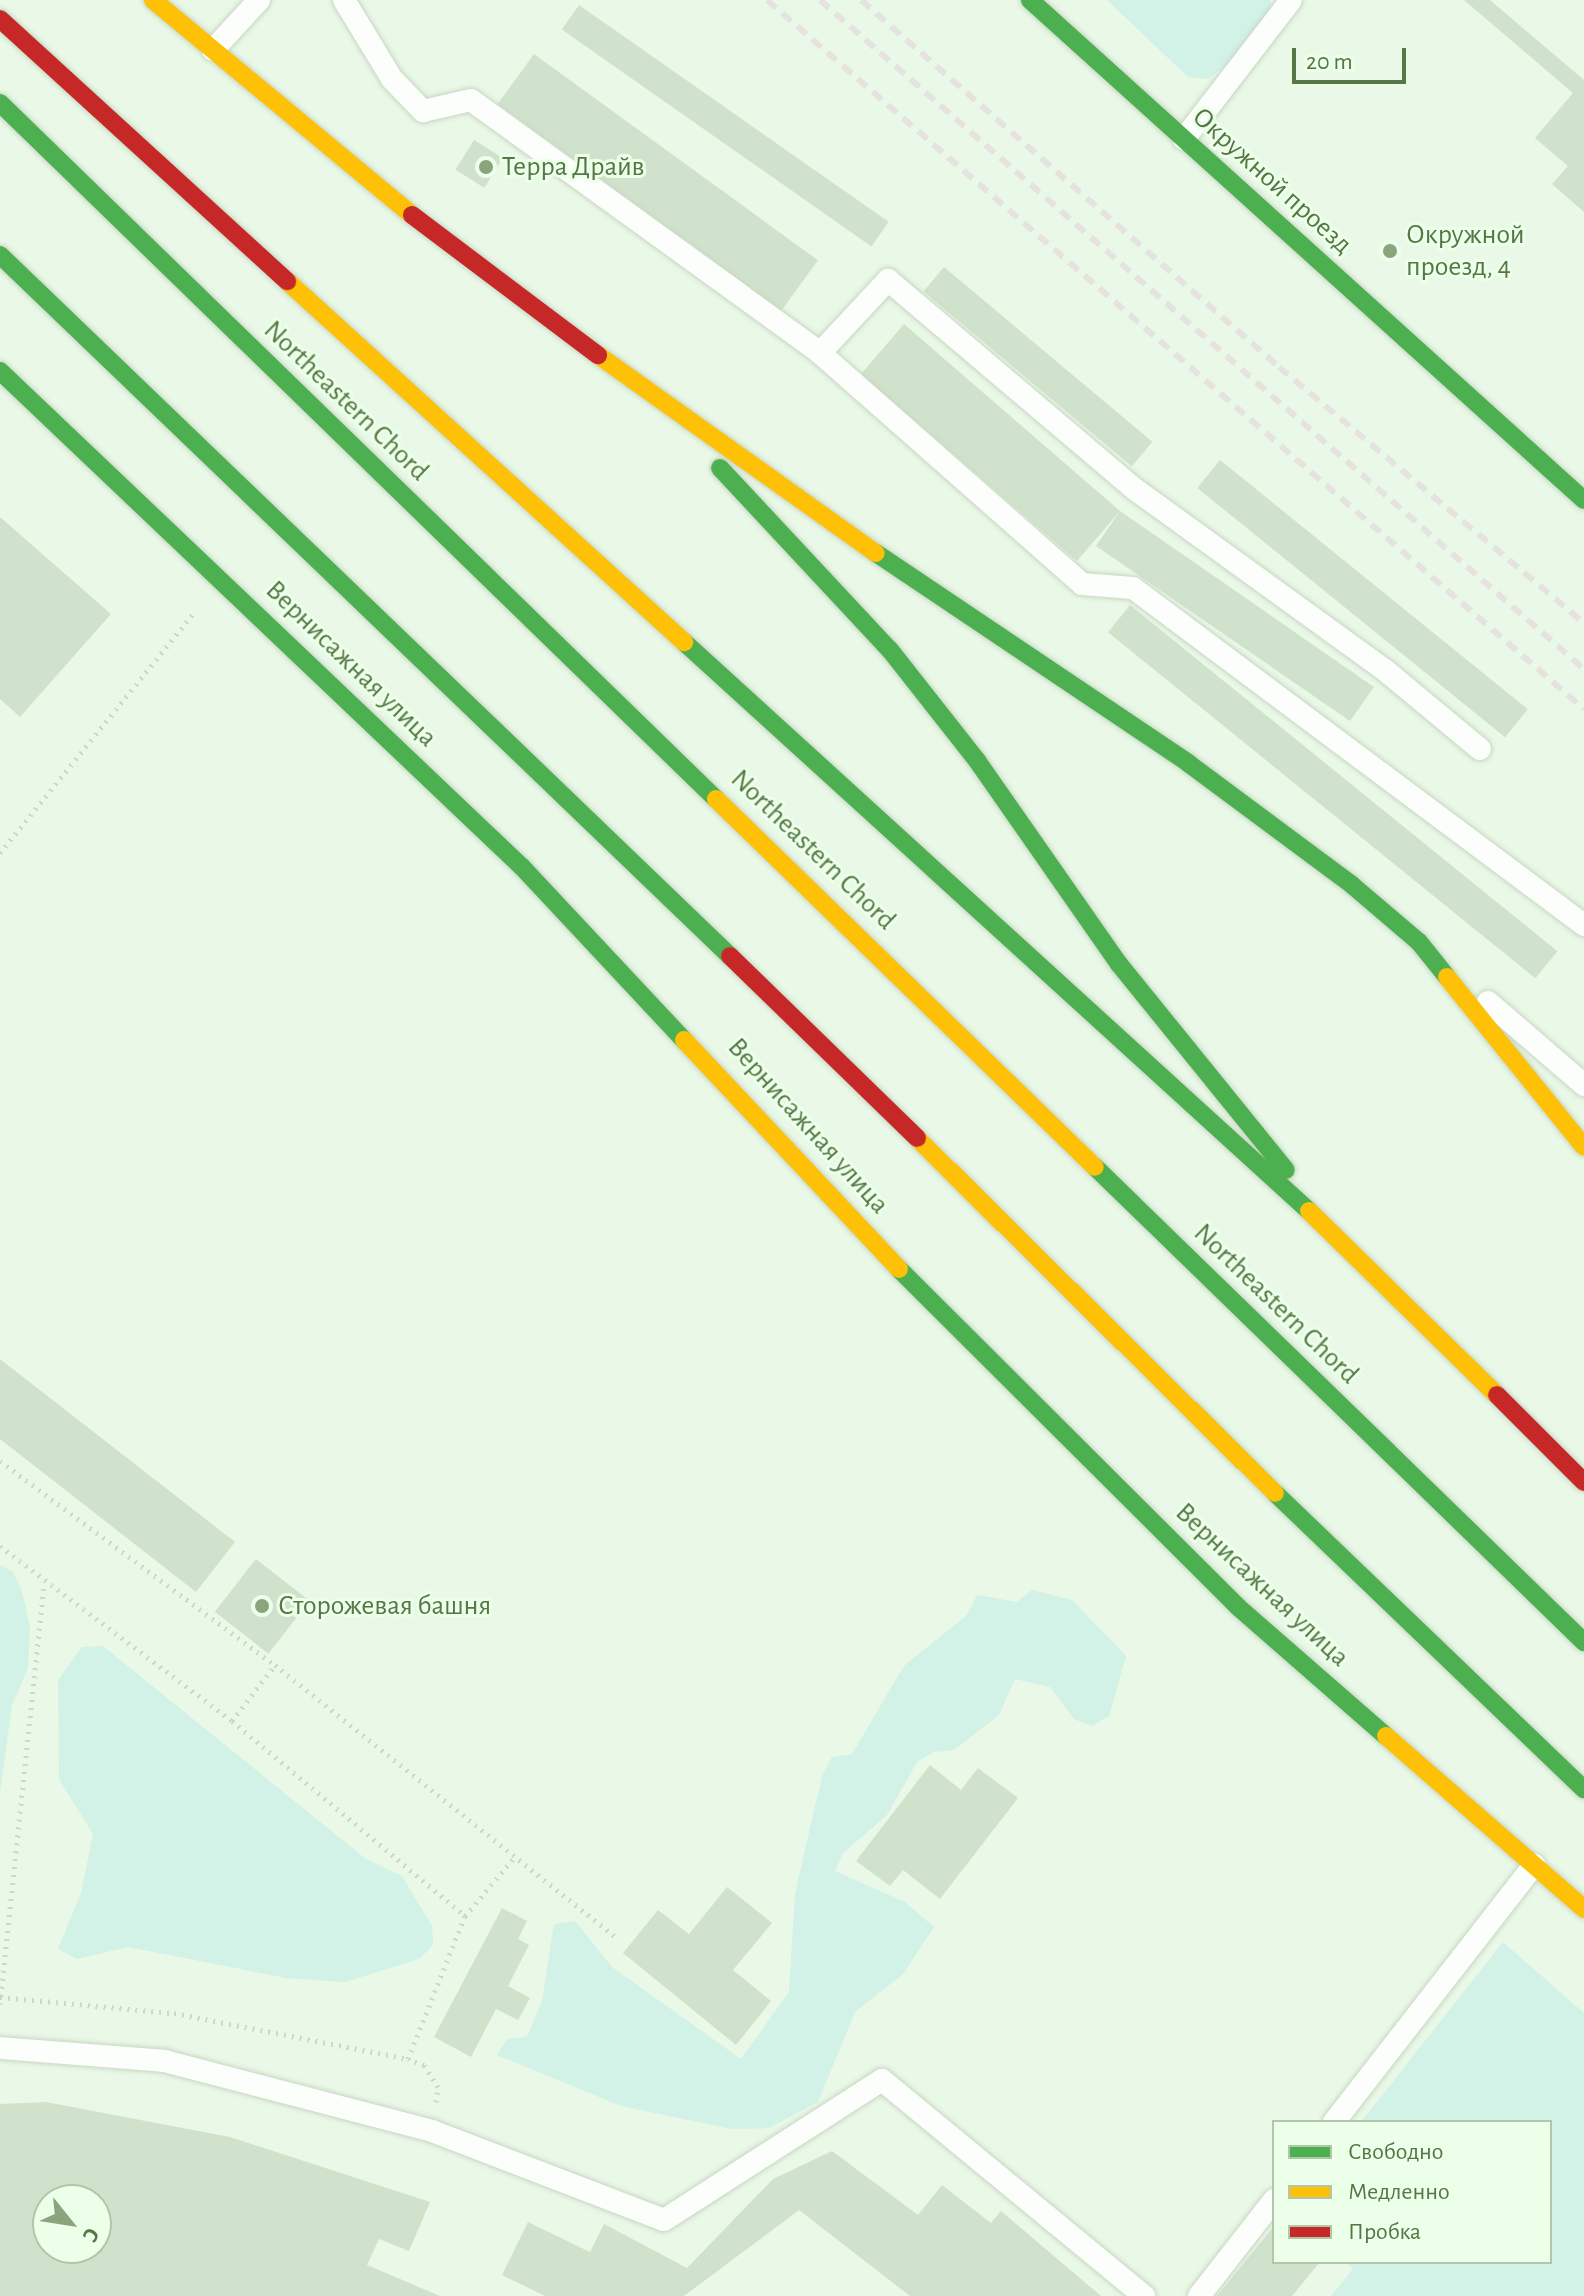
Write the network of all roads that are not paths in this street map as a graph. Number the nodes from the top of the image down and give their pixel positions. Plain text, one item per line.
1 (153, 0) edge
2 (259, 0) edge
3 (344, 0) edge
4 (1030, 0) edge
5 (1291, 0) edge
6 (0, 19) edge
7 (213, 50) junction
8 (0, 103) edge
9 (1184, 139) junction
10 (0, 255) edge
11 (820, 353) junction
12 (0, 371) edge
13 (639, 386) junction
14 (1584, 500) edge
15 (1480, 749) dead end
16 (1584, 925) edge
17 (1419, 942) junction
18 (1584, 1085) edge
19 (1584, 1147) edge
20 (1366, 1263) junction
21 (1584, 1482) edge
22 (1406, 1622) junction
23 (1584, 1642) edge
24 (1584, 1789) edge
25 (1563, 1798) dead end
26 (1534, 1865) junction
27 (1584, 1909) edge
28 (0, 2048) edge
29 (1336, 2120) edge
30 (1272, 2203) edge
31 (1144, 2296) edge
32 (1199, 2296) edge

1 - 7 main road
2 - 7 lane
3 - 11 lane
4 - 9 main road, Окружной проезд
5 - 9 lane
6 - 20 main road
7 - 13 main road
8 - 23 main road, Northeastern Chord
9 - 14 main road, Окружной проезд
10 - 22 main road
11 - 15 lane
11 - 16 lane
12 - 26 main road, Вернисажная улица
13 - 17 main road
13 - 20 main road
17 - 18 lane
17 - 19 main road
20 - 21 main road
22 - 24 main road
22 - 25 main road
26 - 27 main road, Вернисажная улица
26 - 29 lane
28 - 31 lane
30 - 32 lane

